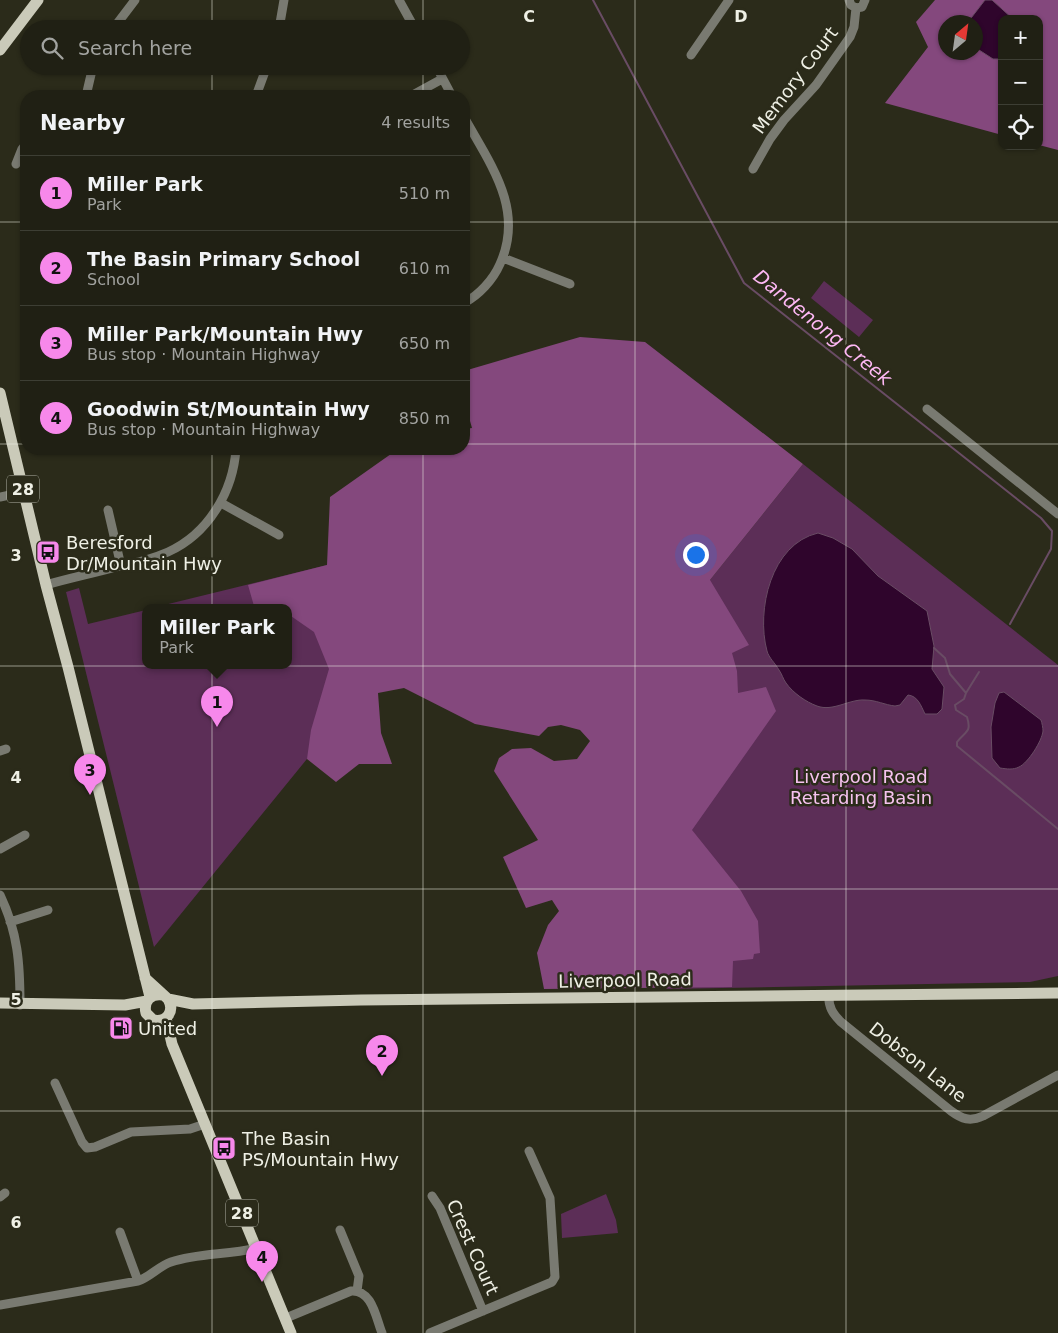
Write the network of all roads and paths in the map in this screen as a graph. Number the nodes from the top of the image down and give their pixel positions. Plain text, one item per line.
1 (38, 0) edge
2 (135, 0) edge
3 (284, 0) edge
4 (400, 0) edge
5 (729, 0) edge
6 (849, 0) edge
7 (865, 0) edge
8 (856, 8) junction
9 (23, 20) edge
10 (121, 20) edge
11 (281, 20) edge
12 (410, 20) edge
13 (20, 24) edge
14 (0, 50) edge
15 (690, 55) dead end
16 (91, 75) edge
17 (263, 75) edge
18 (440, 75) edge
19 (442, 79) junction
20 (87, 90) edge
21 (258, 90) edge
22 (422, 90) edge
23 (448, 90) edge
24 (470, 128) edge
25 (20, 154) edge
26 (16, 164) dead end
27 (752, 169) dead end
28 (503, 258) junction
29 (570, 284) dead end
30 (470, 298) edge
31 (0, 393) edge
32 (927, 410) dead end
33 (236, 455) edge
34 (24, 492) junction
35 (0, 496) edge
36 (221, 503) junction
37 (108, 510) dead end
38 (1058, 514) edge
39 (279, 535) dead end
40 (121, 566) junction
41 (46, 586) junction
42 (25, 835) dead end
43 (0, 849) edge
44 (0, 895) edge
45 (48, 910) dead end
46 (10, 922) junction
47 (145, 978) junction
48 (1058, 993) edge
49 (829, 995) junction
50 (165, 997) junction
51 (148, 999) junction
52 (0, 1003) edge
53 (20, 1004) junction
54 (192, 1004) junction
55 (129, 1005) junction
56 (146, 1013) junction
57 (164, 1018) junction
58 (1058, 1075) edge
59 (55, 1083) dead end
60 (205, 1124) junction
61 (529, 1151) dead end
62 (432, 1196) dead end
63 (340, 1230) dead end
64 (120, 1232) dead end
65 (256, 1248) junction
66 (138, 1281) junction
67 (357, 1291) junction
68 (0, 1305) edge
69 (483, 1311) junction
70 (286, 1318) junction
71 (292, 1333) edge
72 (382, 1333) edge
73 (430, 1333) edge

1 - 9 main road
2 - 10 street
3 - 11 street
4 - 12 street
5 - 15 street
6 - 8 street
7 - 8 street
8 - 27 street, Memory Court
13 - 14 main road
16 - 20 street
17 - 21 street
18 - 19 street
19 - 22 street
19 - 23 street
24 - 28 street
25 - 26 street
28 - 29 street
28 - 30 street
31 - 34 main road, 28
32 - 38 street
33 - 36 street
34 - 35 street
34 - 41 main road, 28
36 - 39 street
36 - 40 street
37 - 40 street
40 - 41 street
41 - 47 main road, 28
42 - 43 street
44 - 46 street
45 - 46 street
46 - 53 street
47 - 50 main road
47 - 51 main road, 28
48 - 49 main road, Liverpool Road
49 - 54 main road, Liverpool Road
49 - 58 street, Dobson Lane
50 - 51 main road
50 - 54 main road, Liverpool Road
50 - 57 main road, 28
51 - 55 main road
51 - 56 main road, 28
52 - 53 main road
53 - 55 main road
54 - 57 main road, Liverpool Road
55 - 56 main road
56 - 57 main road
57 - 60 main road, 28
59 - 60 street
60 - 65 main road, 28
61 - 69 street
62 - 69 street, Crest Court
63 - 67 street
64 - 66 street
65 - 66 street
65 - 70 main road, 28
66 - 68 street
67 - 70 street
67 - 72 street
69 - 73 street
70 - 71 main road, 28

